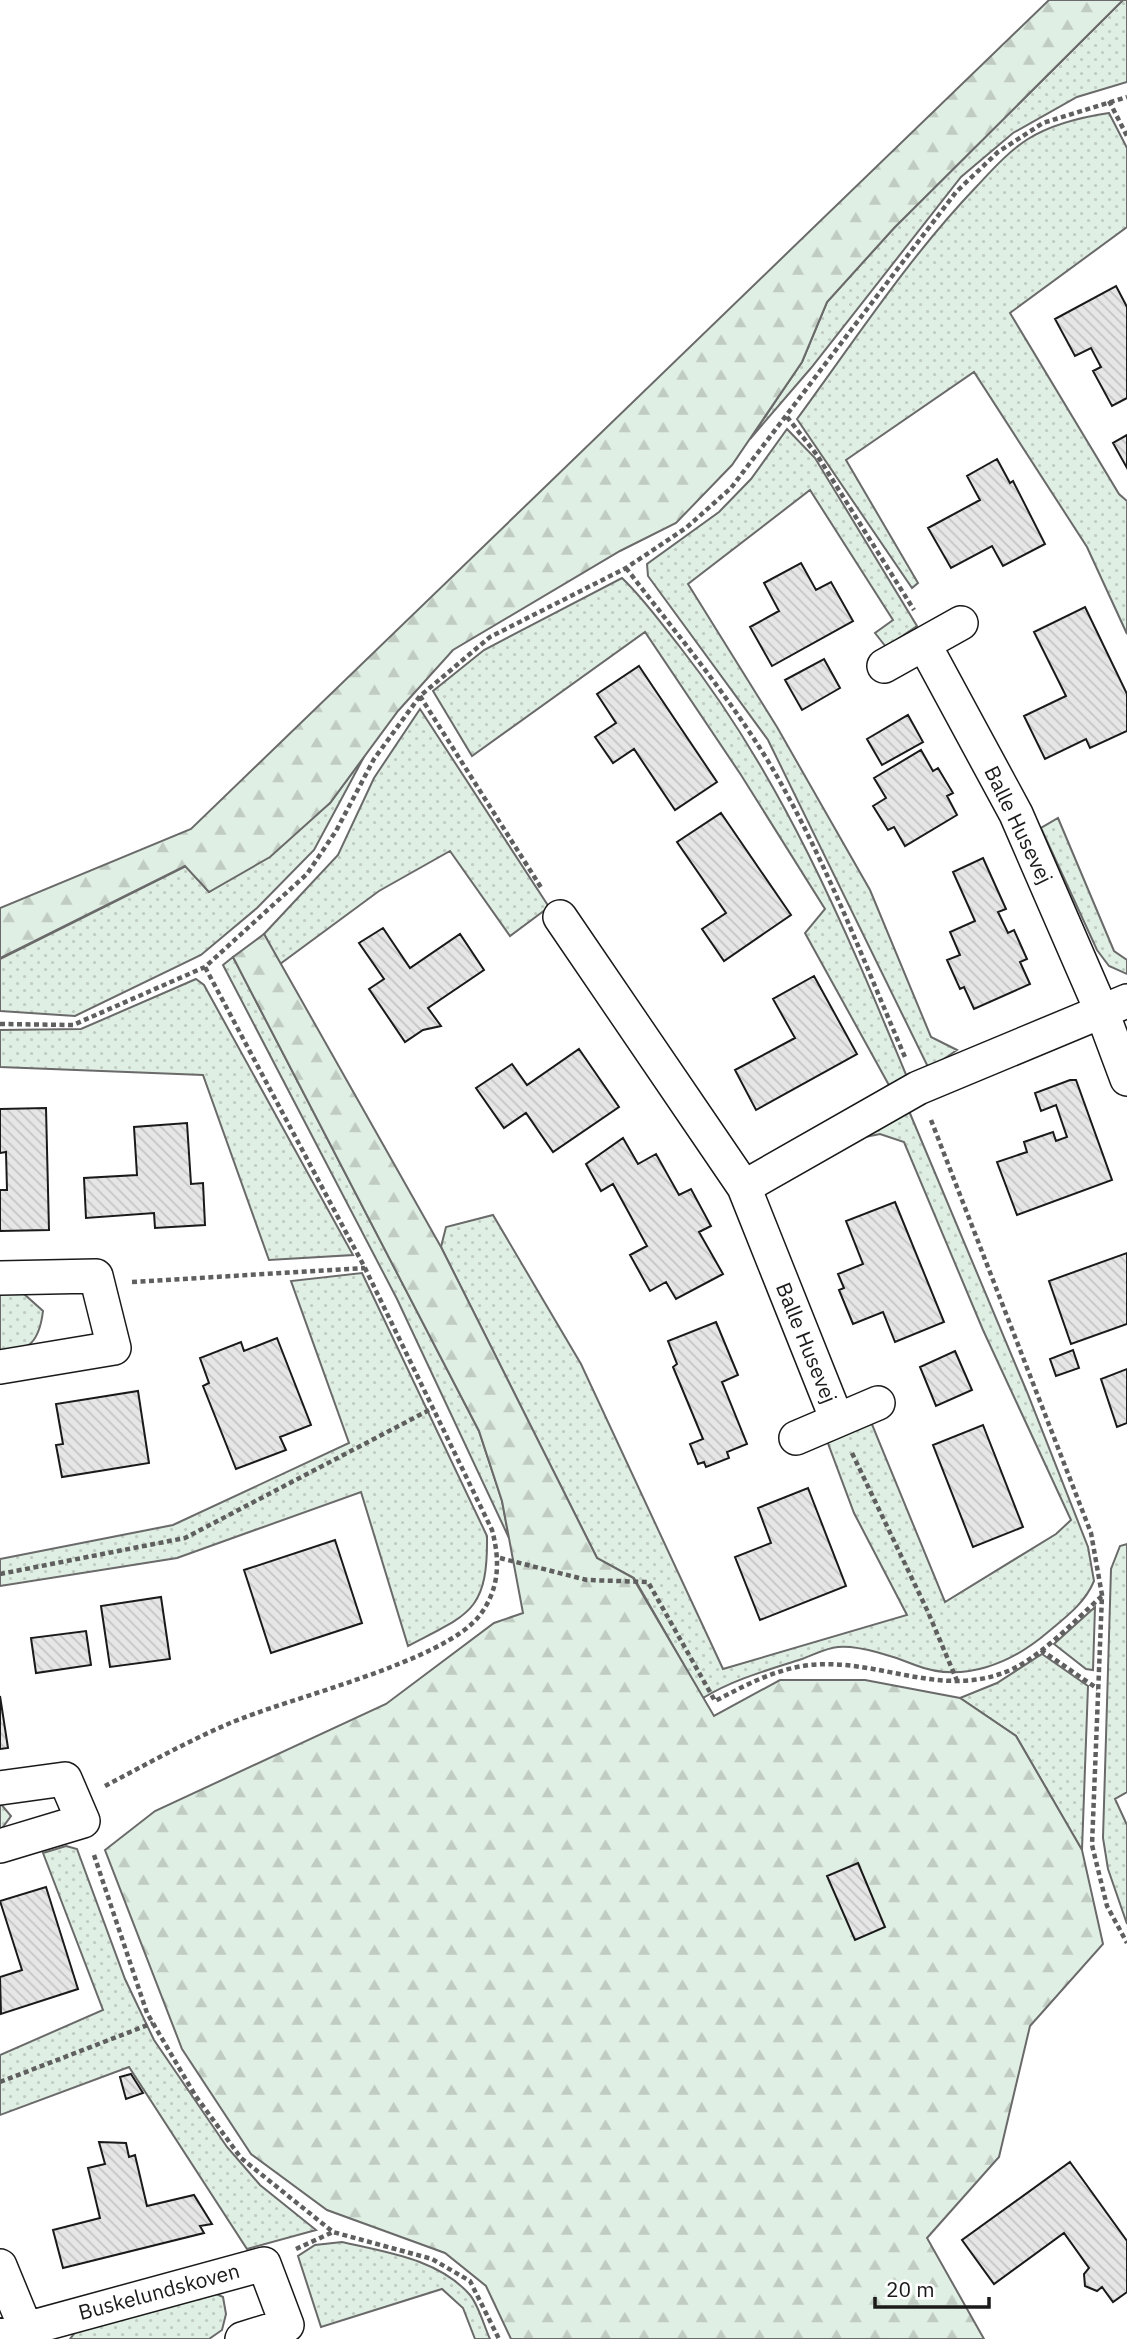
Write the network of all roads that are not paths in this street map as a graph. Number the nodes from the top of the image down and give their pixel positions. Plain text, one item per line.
1 (961, 623) dead end
2 (924, 644) junction
3 (884, 666) dead end
4 (560, 917) road end
5 (1114, 1006) edge
6 (1127, 1079) edge
7 (744, 1187) junction
8 (0, 1278) edge
9 (0, 1367) edge
10 (878, 1403) dead end
11 (837, 1420) junction
12 (796, 1438) dead end
13 (0, 1788) edge
14 (0, 1846) edge
15 (0, 2266) edge
16 (18, 2334) edge
17 (242, 2339) edge

1 - 2 street
2 - 3 street
2 - 5 street, Balle Husevej
4 - 7 street, Balle Husevej
5 - 6 street, Balle Husevej
5 - 7 street
7 - 11 street, Balle Husevej
8 - 9 street
10 - 11 street, Balle Husevej
11 - 12 street, Balle Husevej
13 - 14 street
15 - 16 street, Buskelundskoven
16 - 17 street, Buskelundskoven

